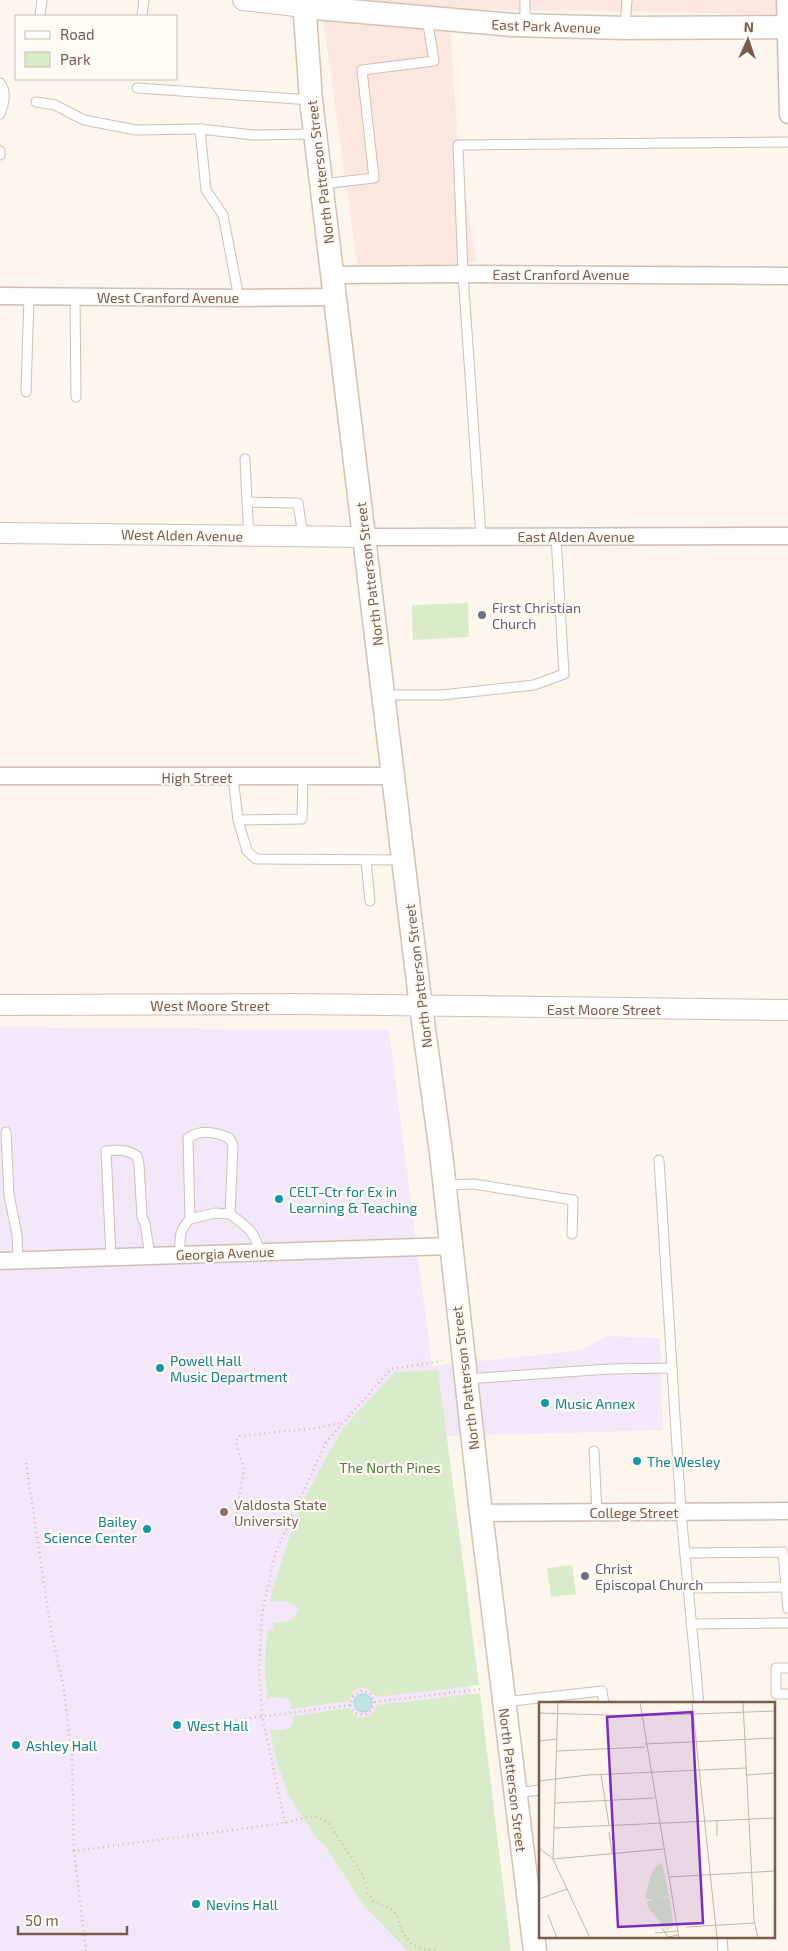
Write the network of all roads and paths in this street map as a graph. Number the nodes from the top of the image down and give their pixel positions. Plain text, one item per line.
1 (42, 0) edge
2 (144, 0) edge
3 (242, 0) edge
4 (524, 0) edge
5 (627, 0) edge
6 (785, 0) edge
7 (304, 4) edge
8 (40, 15) edge
9 (142, 15) edge
10 (427, 18) junction
11 (525, 26) junction
12 (786, 27) edge
13 (625, 28) junction
14 (0, 83) edge
15 (137, 88) dead end
16 (311, 100) junction
17 (36, 102) dead end
18 (0, 114) edge
19 (788, 115) edge
20 (200, 129) junction
21 (315, 134) junction
22 (788, 142) edge
23 (322, 184) junction
24 (463, 274) junction
25 (788, 276) edge
26 (335, 286) junction
27 (0, 296) edge
28 (29, 296) junction
29 (75, 297) junction
30 (239, 298) junction
31 (26, 392) dead end
32 (76, 396) dead end
33 (245, 459) dead end
34 (247, 502) junction
35 (0, 533) edge
36 (249, 536) junction
37 (303, 536) junction
38 (480, 536) junction
39 (556, 536) junction
40 (788, 536) edge
41 (364, 537) junction
42 (384, 695) junction
43 (0, 776) edge
44 (303, 776) junction
45 (394, 776) junction
46 (233, 777) junction
47 (238, 820) junction
48 (366, 860) junction
49 (404, 860) junction
50 (370, 902) dead end
51 (0, 1005) edge
52 (421, 1007) junction
53 (788, 1010) edge
54 (6, 1132) dead end
55 (659, 1160) dead end
56 (444, 1185) junction
57 (230, 1214) junction
58 (190, 1219) junction
59 (572, 1234) dead end
60 (450, 1246) junction
61 (259, 1252) junction
62 (180, 1255) junction
63 (150, 1256) junction
64 (110, 1257) junction
65 (18, 1260) junction
66 (0, 1261) edge
67 (442, 1361) dead end
68 (672, 1368) junction
69 (466, 1379) junction
70 (343, 1422) junction
71 (594, 1451) dead end
72 (26, 1463) dead end
73 (788, 1511) edge
74 (597, 1512) junction
75 (681, 1512) junction
76 (481, 1513) junction
77 (289, 1522) junction
78 (685, 1553) junction
79 (786, 1587) junction
80 (688, 1588) junction
81 (788, 1609) edge
82 (788, 1623) edge
83 (692, 1624) junction
84 (788, 1668) edge
85 (482, 1689) dead end
86 (788, 1694) edge
87 (544, 1701) edge
88 (374, 1702) junction
89 (503, 1702) junction
90 (604, 1702) edge
91 (699, 1702) edge
92 (350, 1705) junction
93 (262, 1716) junction
94 (236, 1720) dead end
95 (539, 1790) edge
96 (515, 1794) junction
97 (286, 1823) junction
98 (74, 1851) junction
99 (722, 1938) edge
100 (86, 1951) edge
101 (438, 1951) edge
102 (536, 1951) edge
103 (723, 1951) edge

1 - 8 lane
2 - 9 lane
3 - 7 street
4 - 11 lane
5 - 13 lane
6 - 12 street
7 - 10 main road, East Park Avenue
7 - 16 main road, North Patterson Street
10 - 11 main road, East Park Avenue
10 - 23 lane
11 - 13 main road, East Park Avenue
12 - 13 main road, East Park Avenue
12 - 19 street
14 - 18 lane
15 - 16 lane
16 - 21 main road, North Patterson Street
17 - 20 lane
20 - 21 lane
20 - 30 lane
21 - 23 main road, North Patterson Street
22 - 24 lane
23 - 26 main road, North Patterson Street
24 - 25 street, East Cranford Avenue
24 - 26 street, East Cranford Avenue
24 - 38 lane
26 - 30 street, West Cranford Avenue
26 - 41 main road, North Patterson Street
27 - 28 street, West Cranford Avenue
28 - 29 street, West Cranford Avenue
28 - 31 lane
29 - 30 street, West Cranford Avenue
29 - 32 lane
33 - 34 lane
34 - 36 lane
34 - 37 lane
35 - 36 street, West Alden Avenue
36 - 37 street, West Alden Avenue
37 - 41 street, West Alden Avenue
38 - 39 street, East Alden Avenue
38 - 41 street, East Alden Avenue
39 - 40 street, East Alden Avenue
39 - 42 lane
41 - 42 main road, North Patterson Street
42 - 45 main road, North Patterson Street
43 - 46 street, High Street
44 - 45 street, High Street
44 - 46 street, High Street
44 - 47 lane
45 - 49 main road, North Patterson Street
46 - 47 lane
47 - 48 lane
48 - 49 lane
48 - 50 lane
49 - 52 main road, North Patterson Street
51 - 52 street, West Moore Street
52 - 53 street, East Moore Street
52 - 56 main road, North Patterson Street
54 - 65 lane
55 - 68 lane
56 - 59 lane
56 - 60 main road, North Patterson Street
57 - 58 lane
57 - 58 lane
57 - 61 lane
58 - 62 lane
60 - 61 street, Georgia Avenue
60 - 69 main road, North Patterson Street
61 - 62 street, Georgia Avenue
62 - 63 street, Georgia Avenue
63 - 64 street, Georgia Avenue
63 - 64 lane
64 - 65 street, Georgia Avenue
65 - 66 street, Georgia Avenue
67 - 70 path
68 - 69 lane
68 - 75 lane
69 - 76 main road, North Patterson Street
70 - 77 path
70 - 77 path
71 - 74 lane
72 - 98 path
73 - 75 street, College Street
74 - 75 street, College Street
74 - 76 street, College Street
75 - 78 lane
76 - 89 main road, North Patterson Street
77 - 93 path
78 - 79 lane
78 - 80 lane
79 - 80 lane
79 - 81 lane
80 - 83 lane
82 - 83 lane
83 - 91 lane
84 - 86 lane
85 - 88 path
87 - 89 lane
87 - 90 lane
88 - 92 path
88 - 92 path
89 - 96 main road, North Patterson Street
92 - 93 path
93 - 94 path
93 - 97 path
95 - 96 lane
96 - 102 main road, North Patterson Street
97 - 98 path
97 - 101 path
98 - 100 path
99 - 103 lane

